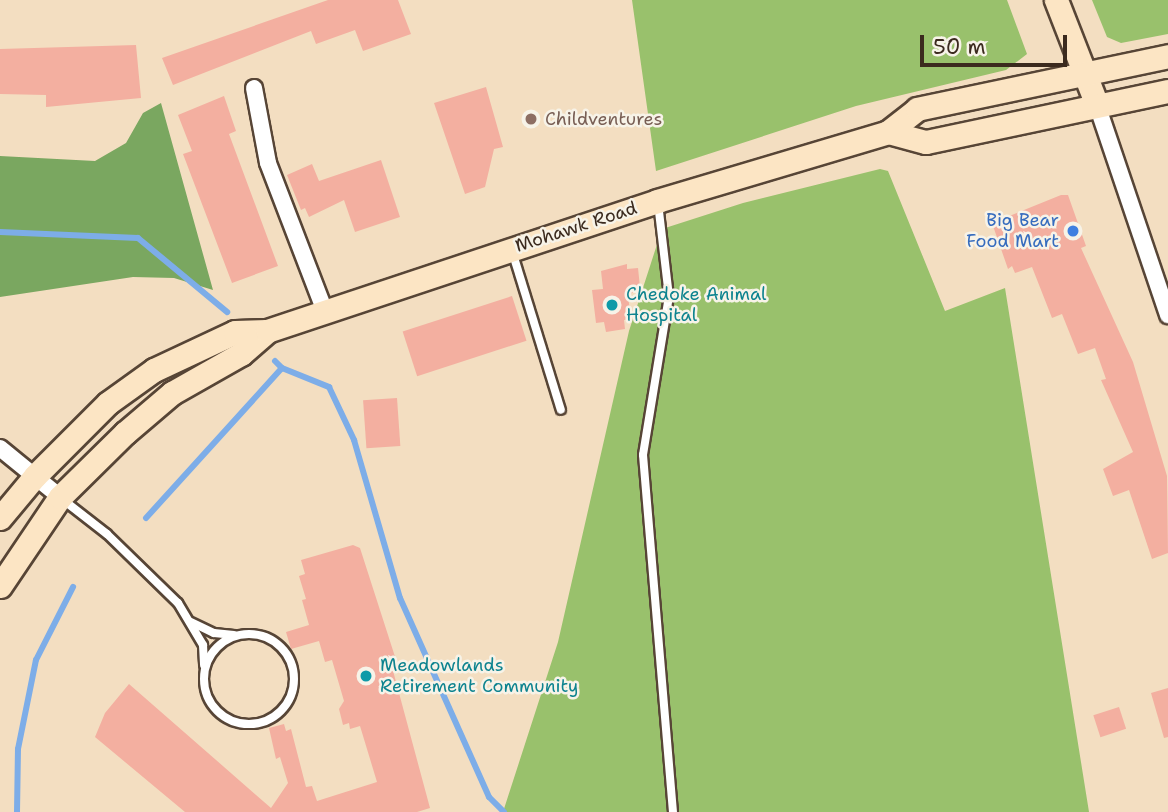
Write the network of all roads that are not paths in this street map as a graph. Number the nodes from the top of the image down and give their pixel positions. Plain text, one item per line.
1 (1056, 0) edge
2 (1168, 56) edge
3 (1084, 73) junction
4 (254, 88) dead end
5 (1168, 91) edge
6 (1097, 106) junction
7 (888, 132) junction
8 (657, 201) junction
9 (511, 248) junction
10 (324, 309) junction
11 (1168, 315) edge
12 (267, 331) junction
13 (561, 410) dead end
14 (0, 448) edge
15 (35, 475) junction
16 (60, 497) junction
17 (0, 518) edge
18 (0, 586) edge
19 (191, 621) junction
20 (237, 635) junction
21 (204, 668) junction
22 (673, 812) edge

1 - 3 main road
2 - 3 main road, Mohawk Road
3 - 6 main road
3 - 7 main road, Mohawk Road
4 - 10 street
5 - 6 main road
6 - 7 main road
6 - 11 street
7 - 8 main road, Mohawk Road
8 - 9 main road, Mohawk Road
8 - 22 lane
9 - 10 main road, Mohawk Road
9 - 13 lane
10 - 12 main road, Mohawk Road
12 - 15 main road, Mohawk Road
12 - 16 main road, Mohawk Road
14 - 15 street
15 - 16 street
15 - 17 main road, Mohawk Road
16 - 18 main road, Mohawk Road
16 - 19 lane
19 - 20 lane
19 - 21 lane
20 - 21 lane
20 - 21 lane

